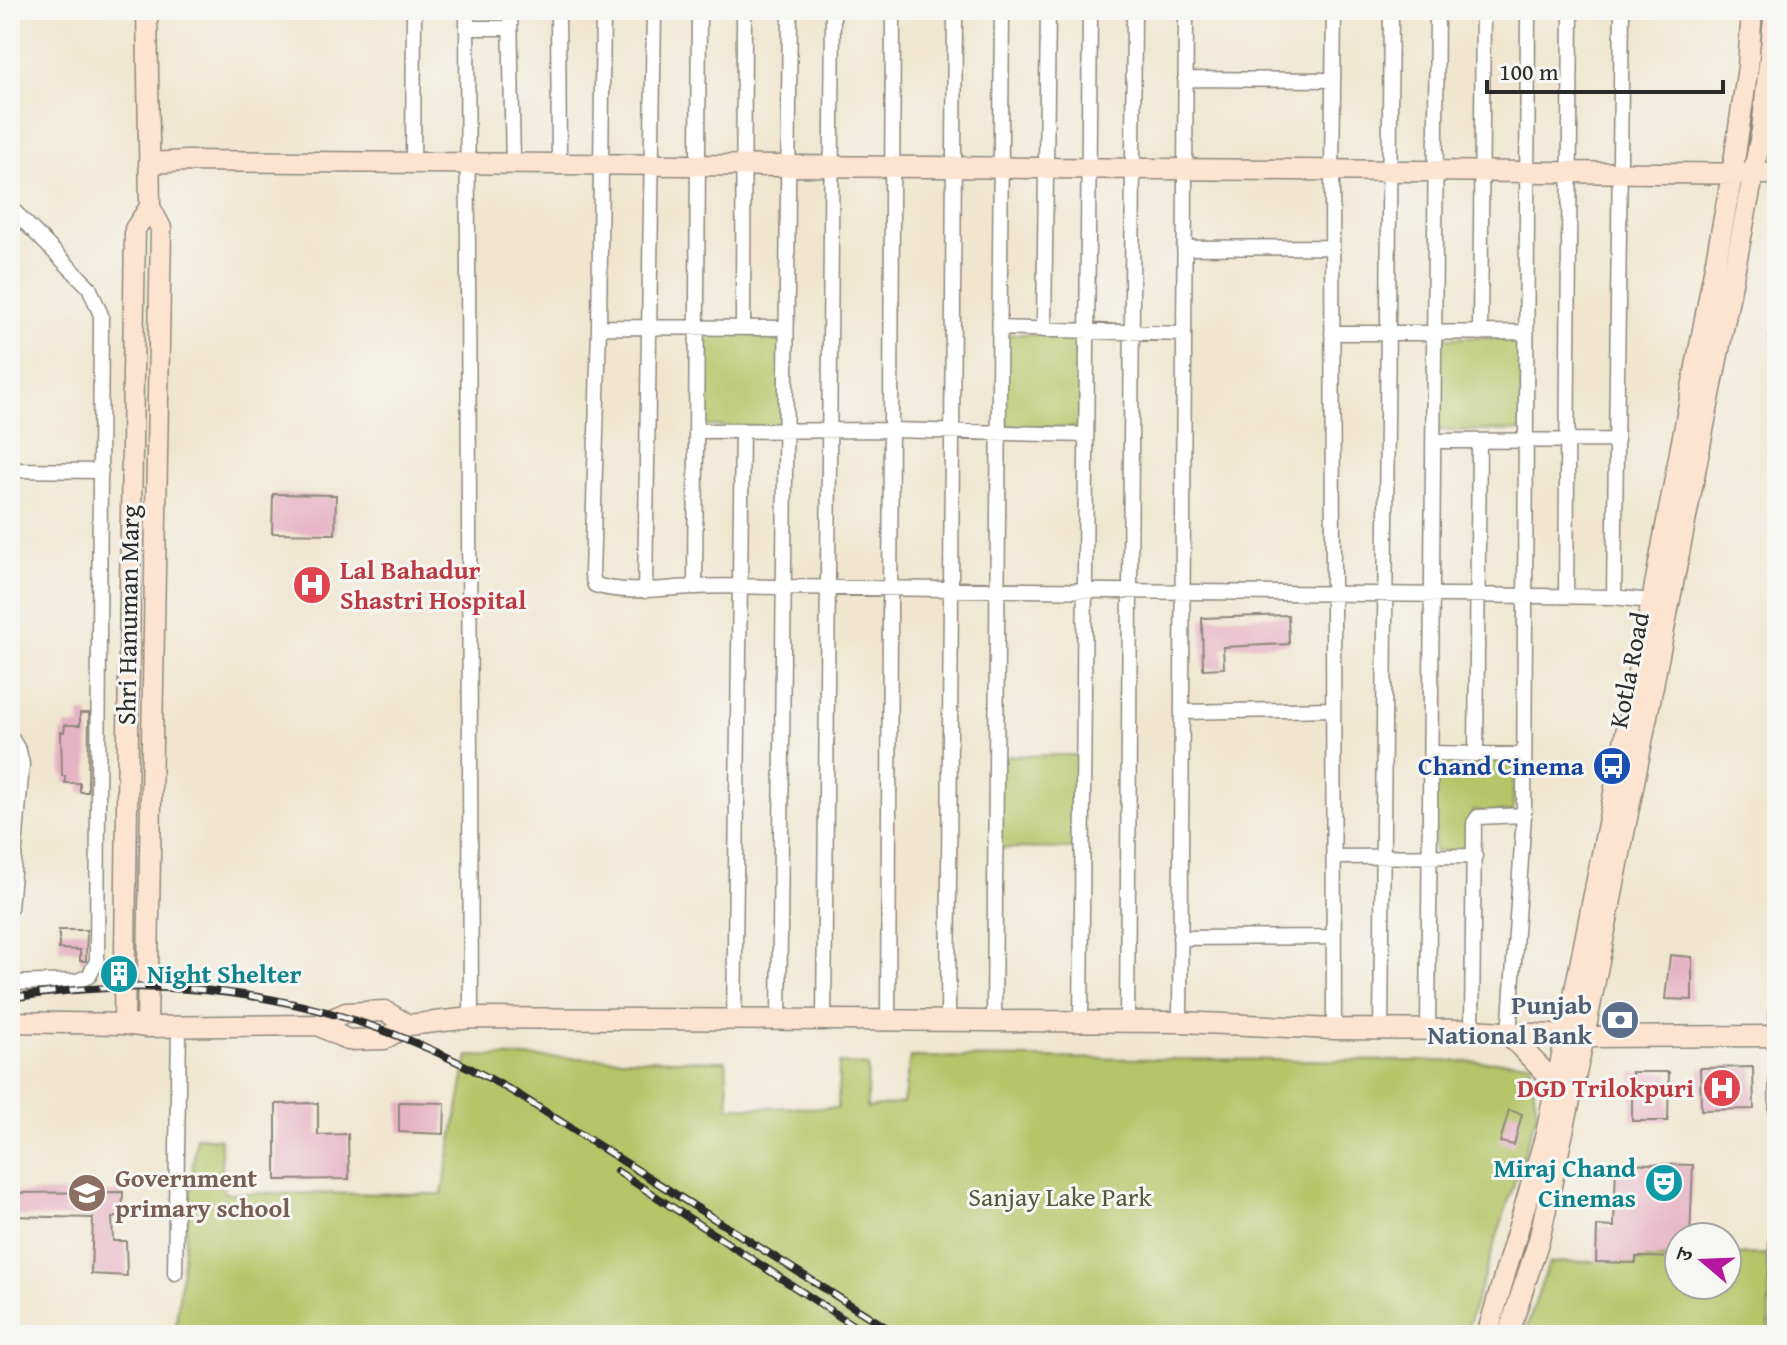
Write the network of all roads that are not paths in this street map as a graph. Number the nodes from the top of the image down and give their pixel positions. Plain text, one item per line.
1 (147, 10) edge
2 (414, 10) edge
3 (467, 10) edge
4 (510, 10) edge
5 (558, 10) edge
6 (603, 10) edge
7 (654, 10) edge
8 (699, 10) edge
9 (744, 10) edge
10 (790, 10) edge
11 (833, 10) edge
12 (893, 10) edge
13 (955, 10) edge
14 (1002, 10) edge
15 (1048, 10) edge
16 (1090, 10) edge
17 (1134, 10) edge
18 (1186, 10) edge
19 (1334, 10) edge
20 (1391, 10) edge
21 (1437, 10) edge
22 (1483, 10) edge
23 (1528, 10) edge
24 (1571, 10) edge
25 (1622, 10) edge
26 (1752, 10) edge
27 (1775, 10) edge
28 (467, 28) junction
29 (510, 28) junction
30 (1185, 79) junction
31 (1333, 80) junction
32 (149, 163) junction
33 (413, 164) junction
34 (467, 165) junction
35 (513, 165) junction
36 (559, 165) junction
37 (602, 166) junction
38 (652, 166) junction
39 (698, 166) junction
40 (744, 167) junction
41 (788, 167) junction
42 (831, 167) junction
43 (892, 168) junction
44 (954, 168) junction
45 (1001, 169) junction
46 (1046, 169) junction
47 (1088, 169) junction
48 (1133, 169) junction
49 (1184, 170) junction
50 (1332, 171) junction
51 (1390, 171) junction
52 (1436, 171) junction
53 (1481, 172) junction
54 (1527, 172) junction
55 (1570, 173) junction
56 (1621, 173) junction
57 (1777, 174) edge
58 (1732, 175) junction
59 (1753, 176) junction
60 (10, 207) edge
61 (150, 207) junction
62 (1332, 247) junction
63 (1184, 248) junction
64 (599, 327) junction
65 (650, 327) junction
66 (697, 328) junction
67 (743, 328) junction
68 (786, 328) junction
69 (1000, 328) junction
70 (1044, 330) junction
71 (1087, 331) junction
72 (1132, 332) junction
73 (1526, 332) junction
74 (1332, 333) junction
75 (1388, 333) junction
76 (1434, 333) junction
77 (1480, 333) junction
78 (1183, 334) junction
79 (829, 430) junction
80 (891, 430) junction
81 (696, 431) junction
82 (742, 431) junction
83 (785, 431) junction
84 (952, 432) junction
85 (999, 433) junction
86 (1086, 435) junction
87 (1617, 440) junction
88 (1433, 441) junction
89 (1526, 441) junction
90 (1567, 441) junction
91 (1479, 442) junction
92 (10, 470) edge
93 (101, 471) junction
94 (695, 587) junction
95 (741, 587) junction
96 (784, 587) junction
97 (828, 588) junction
98 (890, 589) junction
99 (951, 589) junction
100 (998, 590) junction
101 (645, 591) junction
102 (1084, 591) junction
103 (1130, 591) junction
104 (1182, 592) junction
105 (1333, 593) junction
106 (1386, 594) junction
107 (1432, 595) junction
108 (1477, 595) junction
109 (1525, 595) junction
110 (1566, 596) junction
111 (1614, 597) junction
112 (1660, 602) junction
113 (1333, 709) junction
114 (1182, 712) junction
115 (10, 736) edge
116 (1431, 753) junction
117 (1476, 754) junction
118 (1524, 755) junction
119 (1524, 815) junction
120 (12, 850) edge
121 (1384, 856) junction
122 (1430, 856) junction
123 (1475, 856) junction
124 (1334, 857) junction
125 (1777, 887) edge
126 (10, 908) edge
127 (1334, 937) junction
128 (1180, 938) junction
129 (10, 983) edge
130 (471, 1018) junction
131 (734, 1021) junction
132 (779, 1021) junction
133 (824, 1021) junction
134 (888, 1021) junction
135 (948, 1021) junction
136 (994, 1021) junction
137 (10, 1022) edge
138 (1081, 1022) junction
139 (1127, 1022) junction
140 (1180, 1022) junction
141 (124, 1024) junction
142 (147, 1027) junction
143 (179, 1027) junction
144 (1334, 1029) junction
145 (1381, 1030) junction
146 (1472, 1030) junction
147 (1428, 1032) junction
148 (1509, 1035) junction
149 (1776, 1036) edge
150 (1575, 1037) junction
151 (1556, 1084) junction
152 (1777, 1197) edge
153 (175, 1273) dead end
154 (1487, 1335) edge
155 (1508, 1335) edge
156 (1776, 1335) edge

1 - 32 street, Shri Hanuman Marg
2 - 33 street
3 - 28 street
4 - 29 street
5 - 36 street
6 - 37 street
7 - 38 street
8 - 39 street
9 - 40 street
10 - 41 street
11 - 42 street
12 - 43 street
13 - 44 street
14 - 45 street
15 - 46 street
16 - 47 street
17 - 48 street
18 - 30 street
19 - 31 street
20 - 51 street
21 - 52 street
22 - 53 street
23 - 54 street
24 - 55 street
25 - 56 street
26 - 58 street, Kotla Road
27 - 59 street, Kotla Road
28 - 29 street
28 - 34 street
29 - 35 street
30 - 31 street
30 - 49 street
31 - 50 street
32 - 33 street
32 - 61 street, Shri Hanuman Marg
33 - 34 street
34 - 35 street
34 - 130 street
35 - 36 street
36 - 37 street
37 - 38 street
37 - 64 street
38 - 39 street
38 - 65 street
39 - 40 street
39 - 66 street
40 - 41 street
40 - 67 street
41 - 42 street
41 - 68 street
42 - 43 street
42 - 79 street
43 - 44 street
43 - 80 street
44 - 45 street
44 - 84 street
45 - 46 street
45 - 69 street
46 - 47 street
46 - 70 street
47 - 48 street
47 - 71 street
48 - 49 street
48 - 72 street
49 - 50 street
49 - 63 street
50 - 51 street
50 - 62 street
51 - 52 street
51 - 75 street
52 - 53 street
52 - 76 street
53 - 54 street
53 - 77 street
54 - 55 street
54 - 73 street
55 - 56 street
55 - 90 street
56 - 58 street
56 - 87 street
57 - 59 street
58 - 59 street
58 - 112 street, Kotla Road
59 - 112 street, Kotla Road
60 - 93 street
61 - 141 street, Shri Hanuman Marg
61 - 142 street, Shri Hanuman Marg
62 - 63 street
62 - 74 street
63 - 78 street
64 - 65 street
64 - 101 street
65 - 66 street
65 - 101 street
66 - 67 street
66 - 81 street
67 - 68 street
68 - 83 street
69 - 70 street
69 - 85 street
70 - 71 street
71 - 72 street
71 - 86 street
72 - 78 street
72 - 103 street
73 - 77 street
73 - 89 street
74 - 75 street
74 - 105 street
75 - 76 street
75 - 106 street
76 - 77 street
76 - 88 street
78 - 104 street
79 - 80 street
79 - 83 street
79 - 97 street
80 - 84 street
80 - 98 street
81 - 82 street
81 - 94 street
82 - 83 street
82 - 95 street
83 - 96 street
84 - 85 street
84 - 99 street
85 - 86 street
85 - 100 street
86 - 102 street
87 - 90 street
87 - 111 street
88 - 91 street
88 - 107 street
89 - 90 street
89 - 91 street
89 - 109 street
90 - 110 street
91 - 108 street
92 - 93 street
93 - 129 street
94 - 95 street
94 - 101 street
95 - 96 street
95 - 131 street
96 - 97 street
96 - 132 street
97 - 98 street
97 - 133 street
98 - 99 street
98 - 134 street
99 - 100 street
99 - 135 street
100 - 102 street
100 - 136 street
102 - 103 street
102 - 138 street
103 - 104 street
103 - 139 street
104 - 105 street
104 - 114 street
105 - 106 street
105 - 113 street
106 - 107 street
106 - 121 street
107 - 108 street
107 - 116 street
108 - 109 street
108 - 117 street
109 - 110 street
109 - 118 street
110 - 111 street
111 - 112 street
112 - 150 street, Kotla Road
113 - 114 street
113 - 124 street
114 - 128 street
115 - 120 street
116 - 117 street
116 - 122 street
117 - 118 street
118 - 119 street
119 - 123 street
119 - 148 street
120 - 126 street
121 - 122 street
121 - 124 street
121 - 145 street
122 - 123 street
122 - 147 street
123 - 146 street
124 - 127 street
125 - 149 street
127 - 128 street
127 - 144 street
128 - 140 street
130 - 131 street
130 - 143 street
131 - 132 street
132 - 133 street
133 - 134 street
134 - 135 street
135 - 136 street
136 - 138 street
137 - 141 street
138 - 139 street
139 - 140 street
140 - 144 street
141 - 142 street
142 - 143 street
143 - 153 street
144 - 145 street
145 - 147 street
146 - 147 street
146 - 148 street
148 - 150 street
148 - 151 street
149 - 150 street
149 - 152 street
150 - 151 street, Kotla Road
150 - 155 street, Kotla Road
151 - 154 street, Kotla Road
152 - 156 street

